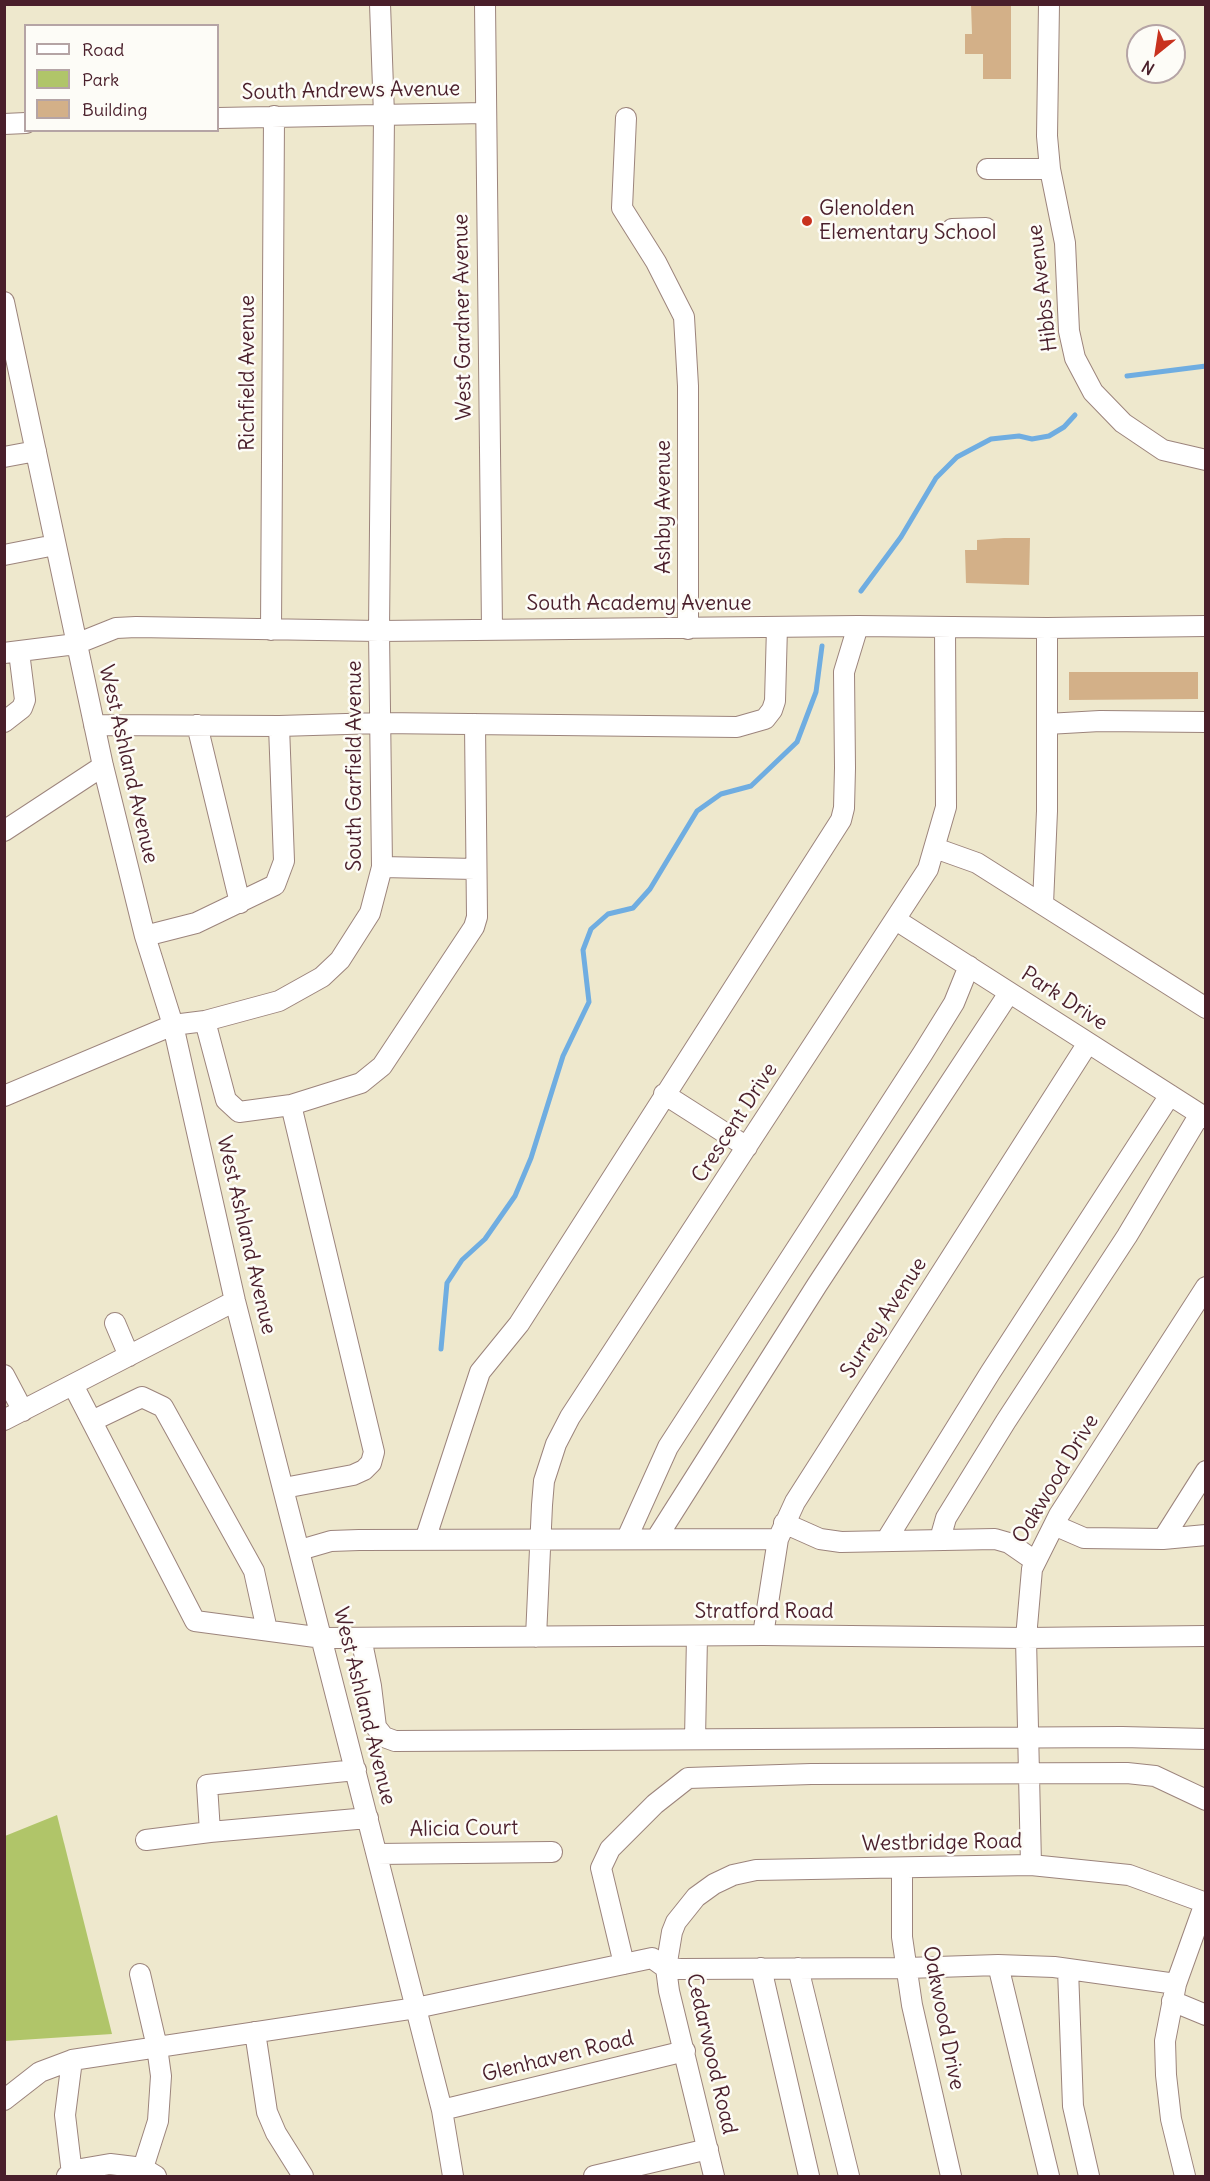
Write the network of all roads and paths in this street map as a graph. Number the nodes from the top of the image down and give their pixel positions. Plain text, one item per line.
1 (380, 4) edge
2 (485, 4) edge
3 (1049, 4) edge
4 (485, 113) junction
5 (384, 115) junction
6 (274, 116) junction
7 (219, 118) edge
8 (626, 118) dead end
9 (24, 123) edge
10 (4, 124) edge
11 (1050, 168) junction
12 (987, 169) dead end
13 (986, 228) dead end
14 (952, 229) dead end
15 (4, 302) edge
16 (13, 386) edge
17 (36, 451) junction
18 (4, 457) edge
19 (1206, 460) edge
20 (55, 545) junction
21 (4, 555) edge
22 (858, 626) junction
23 (1206, 626) edge
24 (777, 627) junction
25 (945, 628) junction
26 (1047, 628) junction
27 (492, 629) junction
28 (688, 629) junction
29 (271, 630) junction
30 (379, 631) junction
31 (76, 644) junction
32 (12, 652) edge
33 (4, 722) edge
34 (1206, 722) edge
35 (380, 723) junction
36 (475, 724) junction
37 (1047, 724) junction
38 (94, 725) junction
39 (197, 725) junction
40 (279, 726) junction
41 (103, 766) junction
42 (4, 831) edge
43 (935, 848) junction
44 (382, 867) junction
45 (475, 868) junction
46 (240, 903) junction
47 (1043, 904) junction
48 (896, 920) junction
49 (145, 936) junction
50 (969, 966) junction
51 (1009, 993) junction
52 (1206, 1008) edge
53 (205, 1020) junction
54 (173, 1025) junction
55 (1088, 1043) junction
56 (664, 1094) junction
57 (1170, 1095) junction
58 (4, 1096) edge
59 (291, 1105) junction
60 (1203, 1116) edge
61 (747, 1147) junction
62 (1206, 1287) edge
63 (235, 1301) junction
64 (115, 1323) dead end
65 (129, 1356) junction
66 (4, 1375) edge
67 (73, 1385) junction
68 (23, 1411) junction
69 (4, 1420) edge
70 (92, 1421) junction
71 (1206, 1471) edge
72 (284, 1488) junction
73 (1053, 1525) junction
74 (781, 1531) junction
75 (1206, 1535) edge
76 (540, 1538) junction
77 (627, 1538) junction
78 (656, 1539) junction
79 (887, 1539) junction
80 (940, 1539) junction
81 (1163, 1539) junction
82 (425, 1540) junction
83 (300, 1550) junction
84 (1035, 1560) junction
85 (267, 1630) junction
86 (763, 1635) junction
87 (697, 1636) junction
88 (1206, 1636) edge
89 (536, 1637) junction
90 (323, 1638) junction
91 (361, 1638) junction
92 (1026, 1638) junction
93 (1029, 1737) junction
94 (695, 1739) junction
95 (1206, 1739) edge
96 (356, 1770) junction
97 (1029, 1774) junction
98 (1206, 1800) edge
99 (368, 1818) junction
100 (210, 1832) junction
101 (146, 1840) dead end
102 (552, 1852) dead end
103 (377, 1854) junction
104 (1031, 1865) junction
105 (902, 1868) junction
106 (1205, 1903) edge
107 (685, 1909) joint
108 (624, 1964) junction
109 (998, 1965) junction
110 (666, 1968) junction
111 (761, 1968) junction
112 (798, 1968) junction
113 (907, 1968) junction
114 (1068, 1969) junction
115 (140, 1974) dead end
116 (1174, 1993) junction
117 (416, 2008) junction
118 (1206, 2015) edge
119 (255, 2032) junction
120 (157, 2047) junction
121 (685, 2051) junction
122 (72, 2060) junction
123 (4, 2100) edge
124 (442, 2110) junction
125 (708, 2149) junction
126 (150, 2172) edge
127 (69, 2175) edge
128 (303, 2176) edge
129 (453, 2176) edge
130 (602, 2176) edge
131 (714, 2176) edge
132 (809, 2176) edge
133 (849, 2176) edge
134 (951, 2176) edge
135 (1049, 2176) edge
136 (1089, 2176) edge
137 (1185, 2176) edge

1 - 5 street, South Garfield Avenue
2 - 4 street, West Gardner Avenue
3 - 11 street, Hibbs Avenue
4 - 5 street, South Andrews Avenue
4 - 27 street, West Gardner Avenue
5 - 6 street, South Andrews Avenue
5 - 30 street, South Garfield Avenue
6 - 7 street, South Andrews Avenue
6 - 29 street, Richfield Avenue
8 - 28 street, Ashby Avenue
9 - 10 street
11 - 12 street
11 - 19 street, Hibbs Avenue
13 - 14 street
15 - 16 street, West Ashland Avenue
16 - 17 street, West Ashland Avenue
17 - 18 street
17 - 20 street, West Ashland Avenue
20 - 21 street
20 - 31 street, West Ashland Avenue
22 - 24 street, South Academy Avenue
22 - 25 street, South Academy Avenue
22 - 56 street
23 - 26 street, South Academy Avenue
24 - 28 street, South Academy Avenue
24 - 36 street
25 - 26 street, South Academy Avenue
25 - 43 street, Crescent Drive
26 - 37 street
27 - 28 street, South Academy Avenue
27 - 30 street, South Academy Avenue
29 - 30 street, South Academy Avenue
29 - 31 street, South Academy Avenue
30 - 35 street, South Garfield Avenue
31 - 32 street, South Academy Avenue
31 - 38 street, West Ashland Avenue
32 - 33 street
34 - 37 street
35 - 36 street
35 - 40 street
35 - 44 street, South Garfield Avenue
36 - 45 street
37 - 47 street
38 - 39 street
38 - 41 street, West Ashland Avenue
39 - 40 street
39 - 46 street
40 - 46 street
41 - 42 street
41 - 49 street, West Ashland Avenue
43 - 47 street
43 - 48 street, Crescent Drive
44 - 45 street
44 - 53 street, South Garfield Avenue
45 - 59 street
46 - 49 street
47 - 52 street
48 - 50 street, Park Drive
48 - 61 street, Crescent Drive
49 - 54 street, West Ashland Avenue
50 - 51 street, Park Drive
50 - 77 street
51 - 55 street, Park Drive
51 - 78 street
53 - 54 street, South Garfield Avenue
53 - 59 street
54 - 58 street, South Garfield Avenue
54 - 63 street, West Ashland Avenue
55 - 57 street, Park Drive
55 - 74 street, Surrey Avenue
56 - 61 street
56 - 82 street
57 - 60 street, Park Drive
57 - 79 street
59 - 72 street
60 - 80 street
61 - 76 street, Crescent Drive
62 - 73 street, Oakwood Drive
63 - 65 street
63 - 72 street, West Ashland Avenue
64 - 65 street
65 - 67 street
66 - 68 street
67 - 68 street
67 - 70 street
68 - 69 street
70 - 85 street, Stratford Road
70 - 85 street
71 - 81 street
72 - 83 street, West Ashland Avenue
73 - 81 street
73 - 84 street, Oakwood Drive
74 - 78 street
74 - 79 street
74 - 86 street, Surrey Avenue
75 - 81 street
76 - 77 street
76 - 82 street
76 - 89 street, Crescent Drive
77 - 78 street
79 - 80 street
80 - 84 street
82 - 83 street
83 - 90 street, West Ashland Avenue
84 - 92 street, Oakwood Drive
85 - 90 street, Stratford Road
86 - 87 street, Stratford Road
86 - 92 street, Stratford Road
87 - 89 street, Stratford Road
87 - 94 street
88 - 92 street, Stratford Road
89 - 91 street, Stratford Road
90 - 91 street, Stratford Road
90 - 96 street, West Ashland Avenue
91 - 94 street
92 - 93 street, Oakwood Drive
93 - 94 street
93 - 95 street
93 - 97 street, Oakwood Drive
96 - 99 street, West Ashland Avenue
96 - 100 street
97 - 98 street
97 - 104 street, Oakwood Drive
97 - 108 street
99 - 100 street
99 - 103 street, West Ashland Avenue
100 - 101 street
102 - 103 street, Alicia Court
103 - 117 street, West Ashland Avenue
104 - 105 street, Westbridge Road
104 - 106 street, Westbridge Road
105 - 107 street, Westbridge Road
105 - 113 street, Oakwood Drive
106 - 116 street
107 - 110 street, Cedarwood Road
108 - 110 street
108 - 117 street
109 - 113 street
109 - 114 street
109 - 135 street
110 - 111 street
110 - 121 street, Cedarwood Road
111 - 112 street
111 - 132 street
112 - 113 street
112 - 133 street
113 - 134 street, Oakwood Drive
114 - 116 street
114 - 136 street
115 - 120 street
116 - 118 street
116 - 137 street
117 - 119 street
117 - 124 street, West Ashland Avenue
119 - 120 street
119 - 128 street
120 - 122 street
120 - 126 street
121 - 124 street, Glenhaven Road
121 - 125 street, Cedarwood Road
122 - 123 street
122 - 127 street
124 - 129 street, West Ashland Avenue
125 - 130 street
125 - 131 street, Cedarwood Road
126 - 127 street

